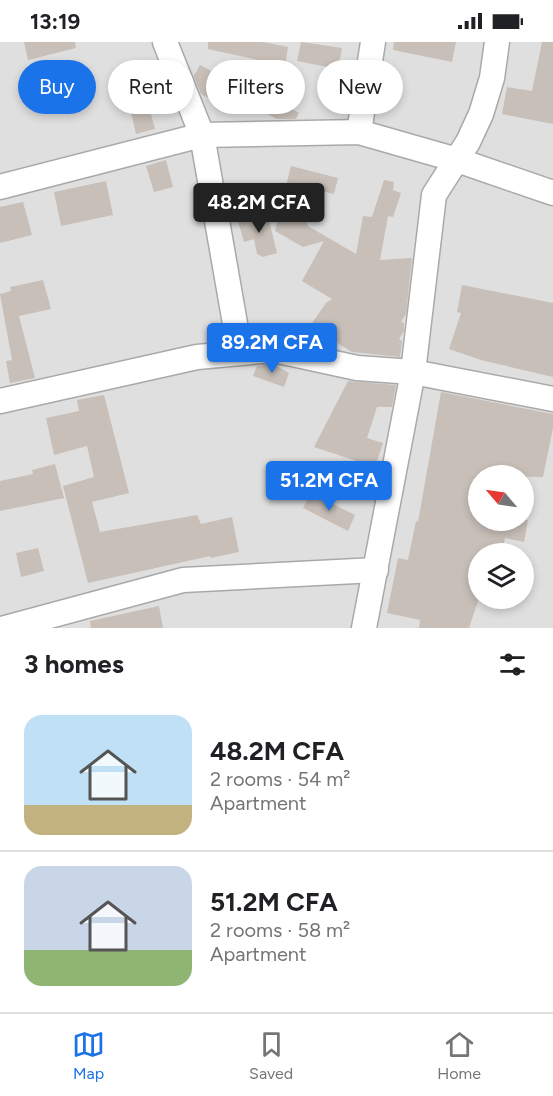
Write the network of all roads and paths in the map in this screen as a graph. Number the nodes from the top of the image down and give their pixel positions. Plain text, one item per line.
1 (165, 42) edge
2 (373, 42) edge
3 (497, 42) edge
4 (359, 132) junction
5 (202, 135) junction
6 (457, 160) junction
7 (0, 187) edge
8 (553, 193) edge
9 (240, 352) junction
10 (413, 372) junction
11 (553, 399) edge
12 (0, 401) edge
13 (376, 570) junction
14 (5, 628) edge
15 (364, 628) edge

1 - 5 street
2 - 4 street
3 - 6 street
4 - 5 street
4 - 6 street
5 - 7 street
5 - 9 street
6 - 8 street
6 - 10 street
9 - 10 street
9 - 12 street
10 - 11 street
10 - 13 street
13 - 14 street
13 - 15 street

